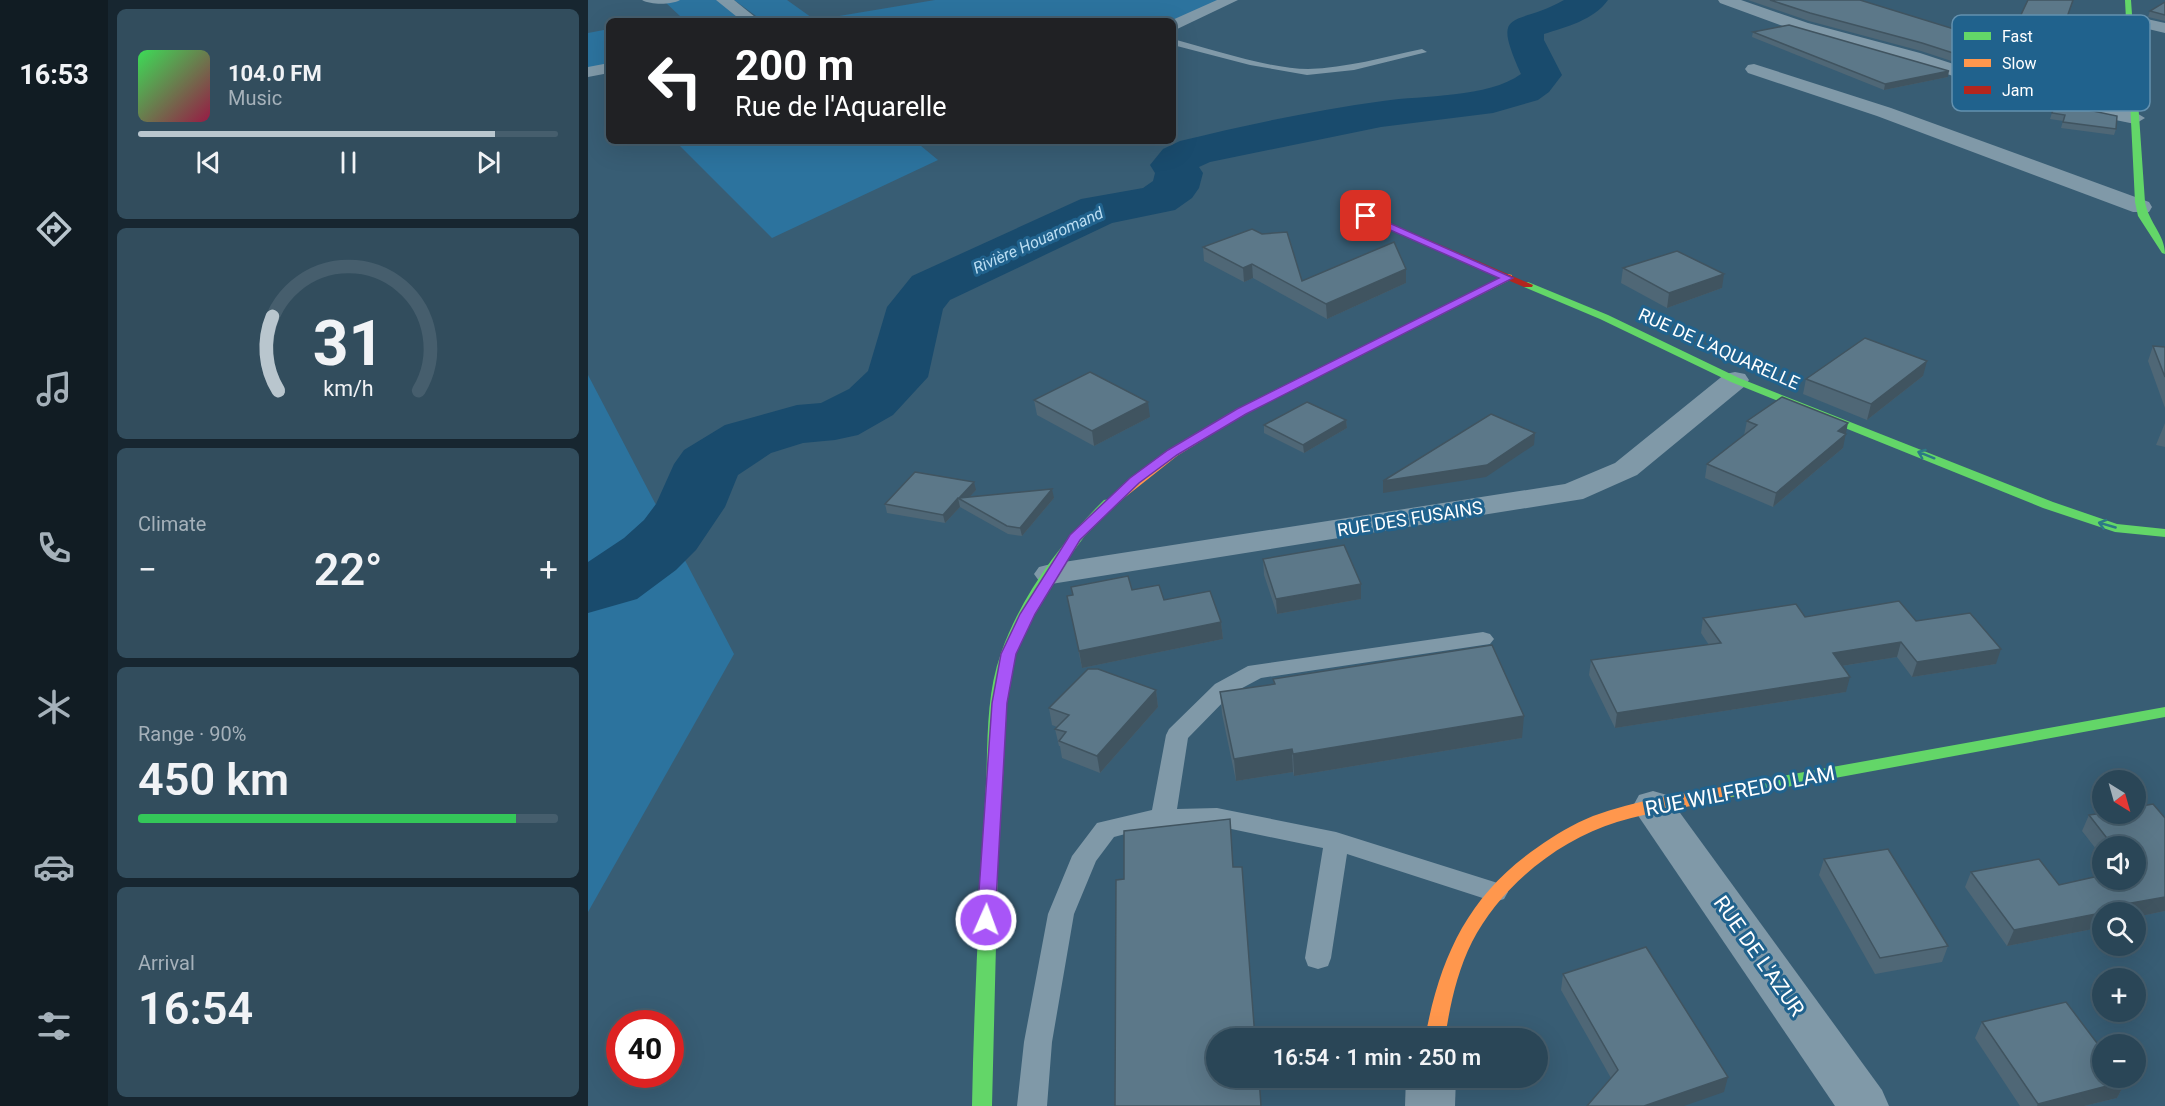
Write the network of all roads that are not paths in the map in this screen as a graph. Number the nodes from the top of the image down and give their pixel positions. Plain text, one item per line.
1 (646, 0) edge
2 (675, 0) edge
3 (724, 0) edge
4 (1230, 0) edge
5 (1726, 0) edge
6 (2128, 0) edge
7 (2129, 15) edge
8 (748, 18) edge
9 (1176, 25) edge
10 (2150, 25) edge
11 (2165, 28) edge
12 (1176, 43) edge
13 (1422, 52) dead end
14 (606, 69) edge
15 (1754, 69) dead end
16 (1952, 70) edge
17 (588, 72) edge
18 (2100, 111) edge
19 (2134, 111) edge
20 (2135, 118) junction
21 (2141, 207) junction
22 (1366, 216) dead end
23 (2158, 231) edge
24 (2165, 251) edge
25 (1508, 278) junction
26 (1735, 380) junction
27 (2165, 533) edge
28 (1051, 574) junction
29 (1483, 639) dead end
30 (2162, 716) edge
31 (1653, 806) junction
32 (1163, 819) junction
33 (1336, 841) junction
34 (1495, 892) junction
35 (1317, 958) dead end
36 (1436, 1028) edge
37 (1431, 1088) edge
38 (982, 1106) edge
39 (1032, 1106) edge
40 (1430, 1106) edge
41 (1864, 1106) edge

1 - 2 lane
3 - 8 street
4 - 9 street
5 - 16 street
6 - 7 street
10 - 11 street
12 - 13 lane
14 - 17 street
15 - 21 street
18 - 20 street
19 - 20 street
20 - 21 street
21 - 23 street
22 - 25 street, RUE DE L'AQUARELLE
23 - 24 street
25 - 26 street, RUE DE L'AQUARELLE
25 - 28 street
27 -> 26 street, RUE DE L'AQUARELLE
26 - 28 street, RUE DES FUSAINS
28 - 38 street
29 - 32 lane
30 - 31 street, RUE WILFREDO LAM
31 - 34 street, RUE WILFREDO LAM
31 - 41 street, RUE DE L'AZUR
32 - 33 lane
32 - 39 lane
33 - 34 lane
33 - 35 lane
34 - 36 street, RUE WILFREDO LAM
37 - 40 street

